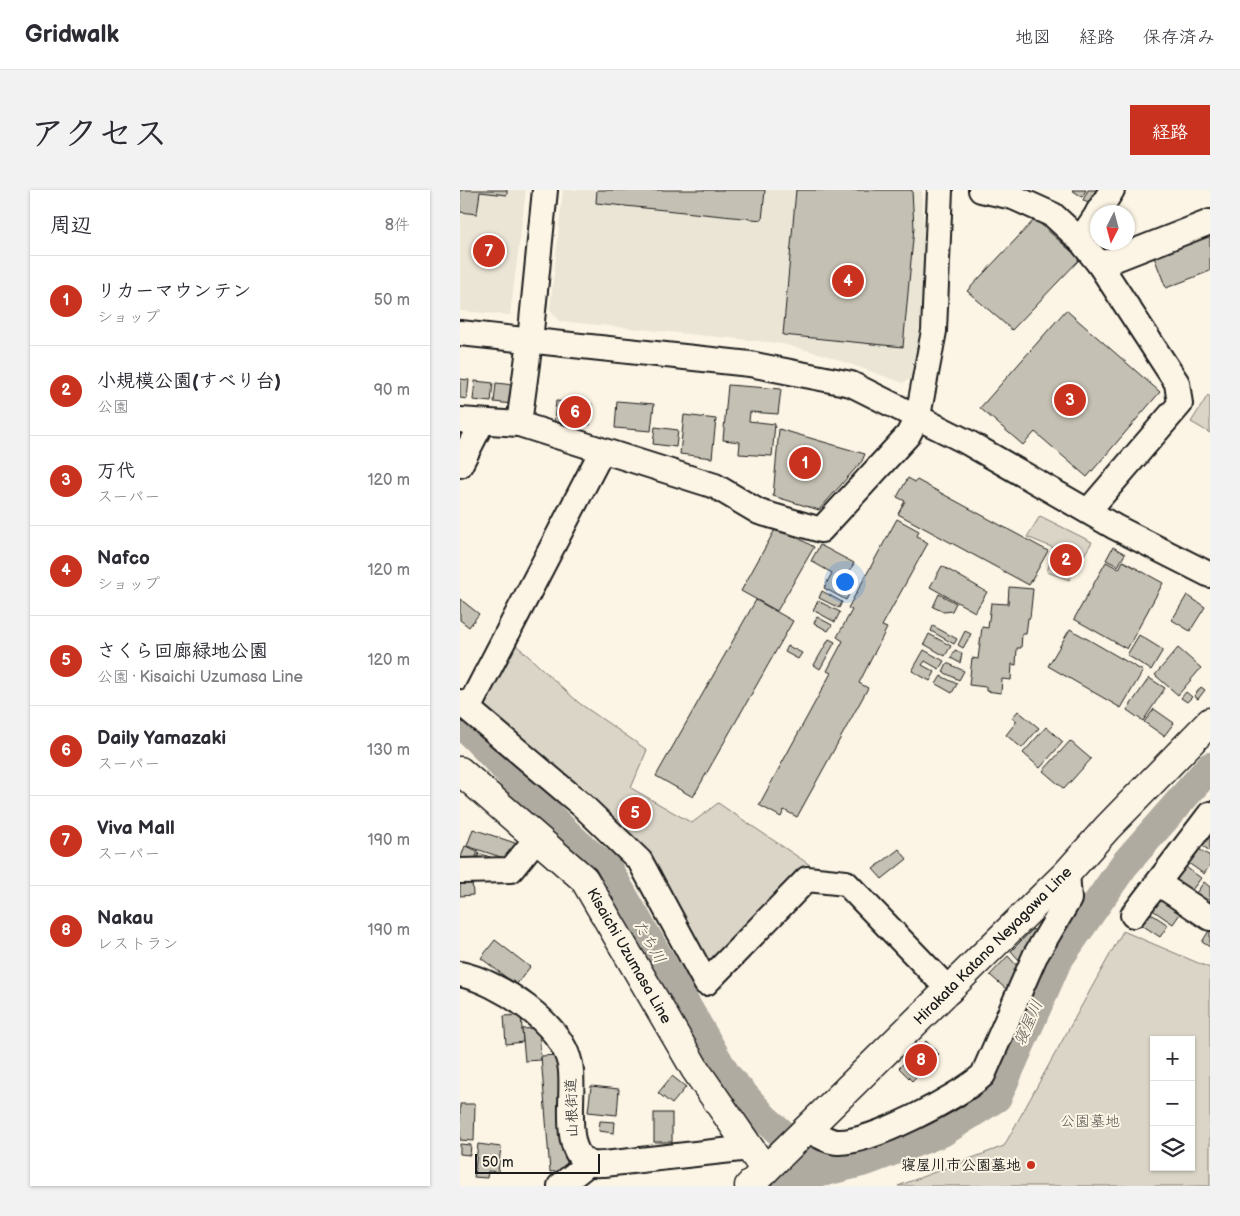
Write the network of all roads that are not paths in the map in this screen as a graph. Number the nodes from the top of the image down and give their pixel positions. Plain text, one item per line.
1 (545, 190) edge
2 (942, 190) edge
3 (981, 190) edge
4 (1112, 190) edge
5 (1103, 205) edge
6 (1210, 222) edge
7 (1090, 225) edge
8 (1080, 240) junction
9 (1100, 265) junction
10 (460, 333) edge
11 (530, 341) junction
12 (918, 416) junction
13 (471, 421) edge
14 (519, 424) junction
15 (602, 451) junction
16 (460, 465) edge
17 (1089, 510) junction
18 (1210, 575) edge
19 (464, 706) edge
20 (1210, 722) edge
21 (460, 771) edge
22 (1210, 814) edge
23 (537, 838) junction
24 (460, 871) edge
25 (1067, 873) junction
26 (1158, 883) junction
27 (1133, 915) dead end
28 (1210, 918) edge
29 (460, 974) edge
30 (950, 991) junction
31 (804, 1131) junction
32 (589, 1163) junction
33 (761, 1165) edge
34 (560, 1186) edge

1 - 11 street
2 - 12 street
3 - 8 street
4 - 5 street
6 - 9 street
7 - 8 street
8 - 9 street
9 - 17 street
10 - 11 street
11 - 12 street
11 - 14 street
12 - 15 street
12 - 17 street
13 - 14 street
13 - 16 street
14 - 15 street
15 - 19 street
17 - 18 street
19 - 30 street
20 - 25 main road, Hirakata Katano Neyagawa Line
21 - 23 main road, Kisaichi Uzumasa Line
22 - 26 street
23 - 24 street
23 - 33 main road, Kisaichi Uzumasa Line
25 - 30 main road, Hirakata Katano Neyagawa Line
25 - 31 street
26 - 27 street
26 - 28 street
29 - 32 street, 山根街道
30 - 31 main road, Hirakata Katano Neyagawa Line
31 - 33 main road, Hirakata Katano Neyagawa Line
32 - 33 street
32 - 34 street

